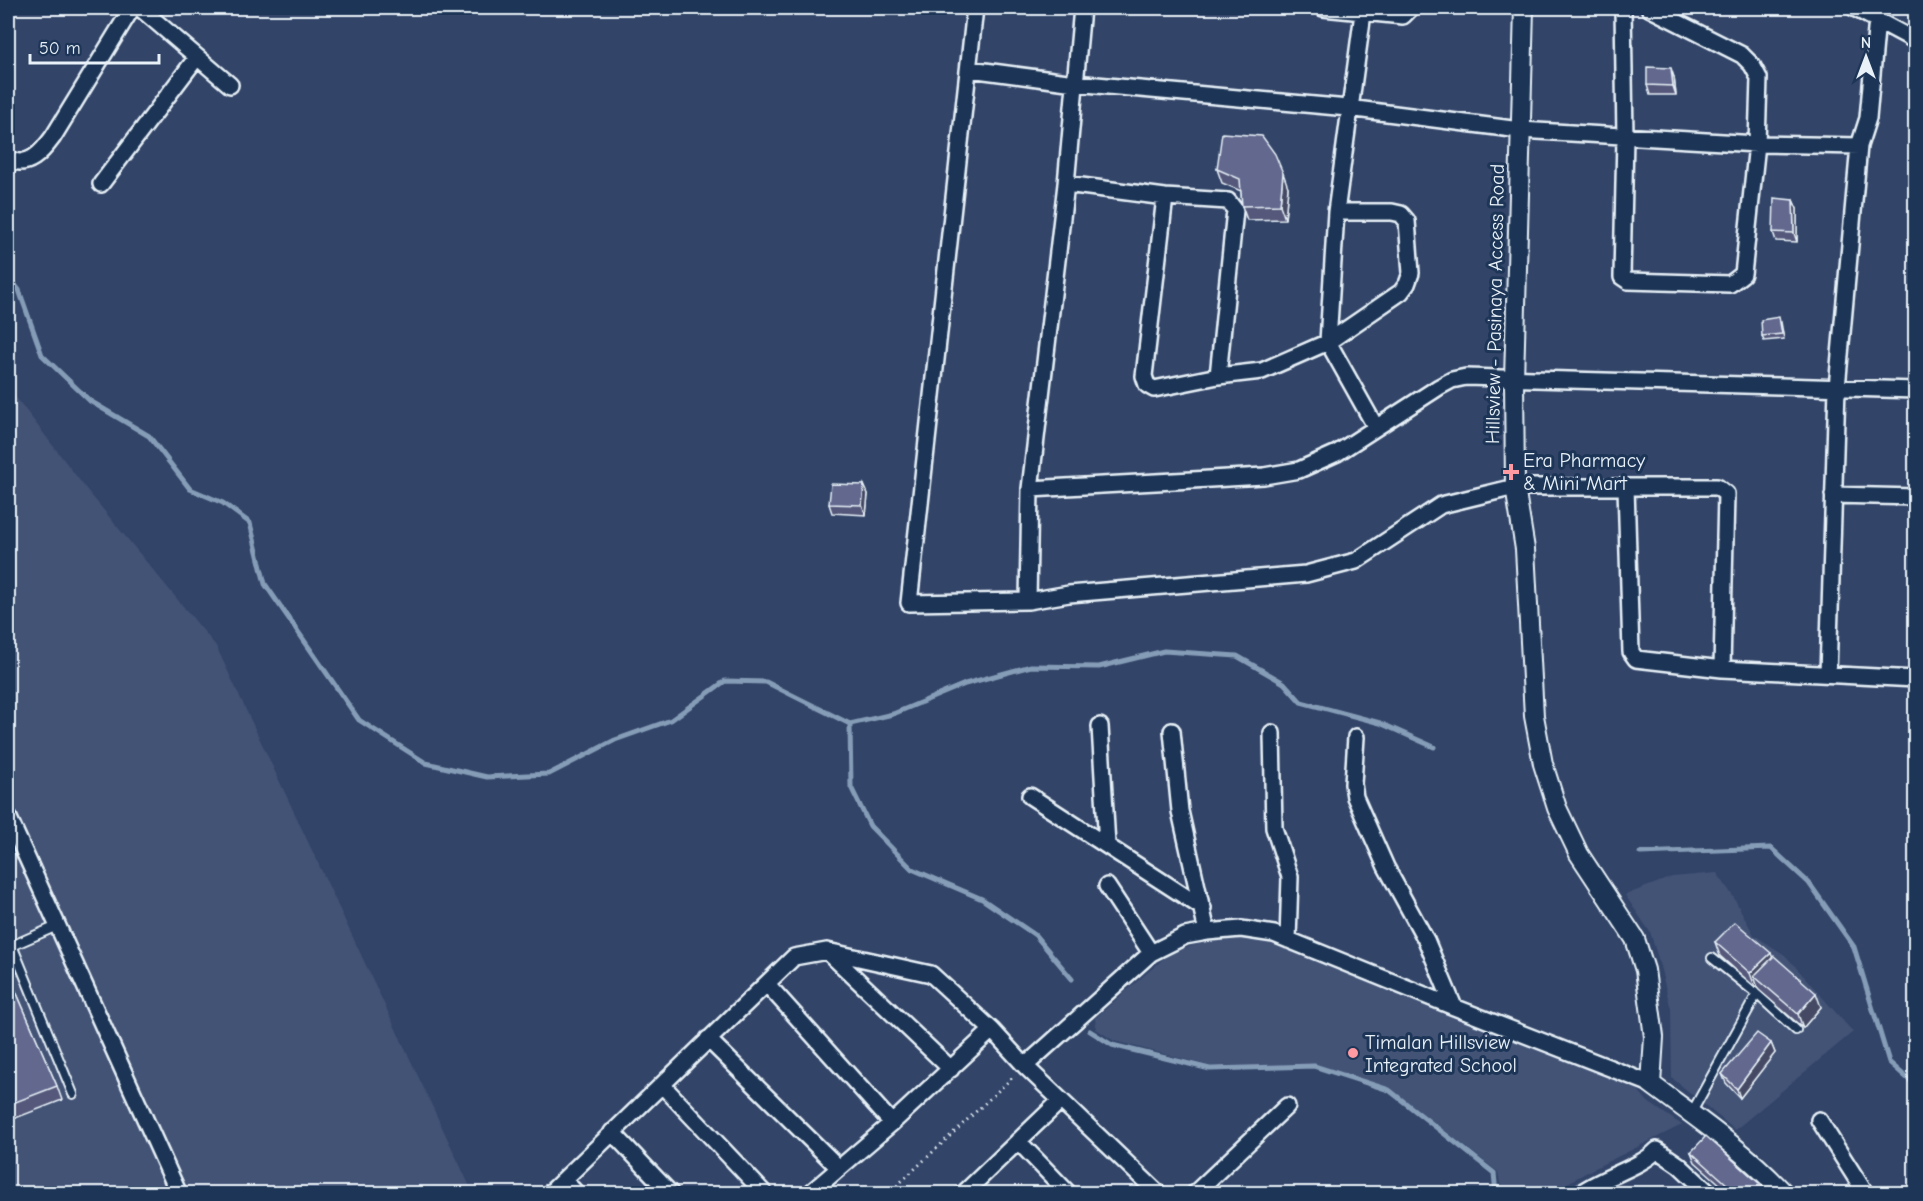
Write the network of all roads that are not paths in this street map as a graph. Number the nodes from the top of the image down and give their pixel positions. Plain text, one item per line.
1 (132, 8) edge
2 (140, 8) edge
3 (975, 8) edge
4 (1082, 8) edge
5 (1323, 8) edge
6 (1411, 8) edge
7 (1524, 8) edge
8 (1623, 8) edge
9 (1649, 8) edge
10 (1854, 8) edge
11 (1363, 13) junction
12 (1878, 14) edge
13 (1916, 41) edge
14 (197, 57) junction
15 (970, 69) junction
16 (1075, 83) junction
17 (230, 85) dead end
18 (1348, 108) junction
19 (1520, 130) junction
20 (1625, 137) junction
21 (1757, 144) junction
22 (1859, 146) junction
23 (8, 159) edge
24 (101, 184) dead end
25 (1066, 184) junction
26 (1165, 197) junction
27 (1336, 212) junction
28 (1328, 342) junction
29 (1218, 376) junction
30 (1514, 380) junction
31 (1837, 388) junction
32 (1916, 390) edge
33 (1375, 426) junction
34 (1626, 487) junction
35 (1515, 488) junction
36 (1030, 489) junction
37 (1833, 495) junction
38 (1916, 497) edge
39 (1028, 601) junction
40 (1722, 669) junction
41 (1828, 674) junction
42 (1916, 679) edge
43 (1100, 726) dead end
44 (1172, 731) dead end
45 (1272, 733) dead end
46 (1356, 737) dead end
47 (1030, 796) dead end
48 (8, 816) edge
49 (1107, 845) junction
50 (1107, 886) dead end
51 (1203, 908) junction
52 (57, 926) junction
53 (1207, 932) junction
54 (1288, 940) junction
55 (10, 946) edge
56 (827, 951) junction
57 (1151, 953) junction
58 (1712, 958) dead end
59 (767, 984) junction
60 (1757, 994) junction
61 (1454, 1007) junction
62 (1796, 1029) dead end
63 (992, 1030) junction
64 (708, 1039) junction
65 (1025, 1066) junction
66 (951, 1069) junction
67 (1650, 1084) junction
68 (663, 1086) junction
69 (74, 1094) dead end
70 (1059, 1102) junction
71 (1287, 1106) dead end
72 (1692, 1112) junction
73 (1819, 1120) dead end
74 (892, 1123) junction
75 (612, 1132) junction
76 (1018, 1141) junction
77 (838, 1167) junction
78 (564, 1180) junction
79 (973, 1190) edge
80 (179, 1194) edge
81 (549, 1194) edge
82 (577, 1194) edge
83 (671, 1194) edge
84 (765, 1194) edge
85 (809, 1194) edge
86 (1069, 1194) edge
87 (1159, 1194) edge
88 (1194, 1194) edge
89 (1579, 1194) edge
90 (1710, 1194) edge
91 (1785, 1194) edge
92 (1866, 1194) edge

1 - 23 street
2 - 14 street
3 - 15 street
4 - 16 street
5 - 11 street
6 - 11 street
7 - 19 street, Hillsview - Pasinaya Access Road
8 - 20 street
9 - 21 street
10 - 12 street
11 - 18 street
12 - 13 street
12 - 22 street
14 - 17 street
14 - 24 street
15 - 16 street
15 - 39 street
16 - 18 street
16 - 25 street
18 - 19 street
18 - 27 street
19 - 20 street
19 - 30 street, Hillsview - Pasinaya Access Road
20 - 21 street
20 - 21 street
21 - 22 street
22 - 31 street
25 - 26 street
25 - 36 street
26 - 29 street
26 - 29 street
27 - 28 street
27 - 28 street
28 - 29 street
28 - 33 street
30 - 31 street
30 - 33 street
30 - 35 street, Hillsview - Pasinaya Access Road
31 - 32 street
31 - 37 street
33 - 36 street
34 - 35 street
34 - 40 street
34 - 40 street
35 - 39 street
35 - 67 street, Hillsview - Pasinaya Access Road
36 - 39 street
37 - 38 street
37 - 41 street
40 - 41 street
41 - 42 street
43 - 49 street
44 - 51 street
45 - 54 street
46 - 61 street
47 - 49 street
48 - 52 street
49 - 51 street
50 - 57 street
51 - 53 street
52 - 55 lane
52 - 80 street
53 - 54 street
53 - 57 street
54 - 61 street
55 - 69 lane
56 - 59 street
56 - 63 street
56 - 66 street
57 - 65 street
58 - 60 lane
59 - 64 street
59 - 74 street
60 - 62 lane
60 - 72 lane
61 - 67 street
63 - 65 street
63 - 66 street
64 - 68 street
64 - 77 street
65 - 70 street
66 - 74 street
67 - 72 street
68 - 75 street
68 - 84 street
70 - 76 street
70 - 87 street
71 - 88 street
72 - 91 street
73 - 92 street
74 - 77 street
75 - 78 street
75 - 83 street
76 - 79 street
76 - 86 street
77 - 85 street
78 - 81 street
78 - 82 street
89 - 90 street

